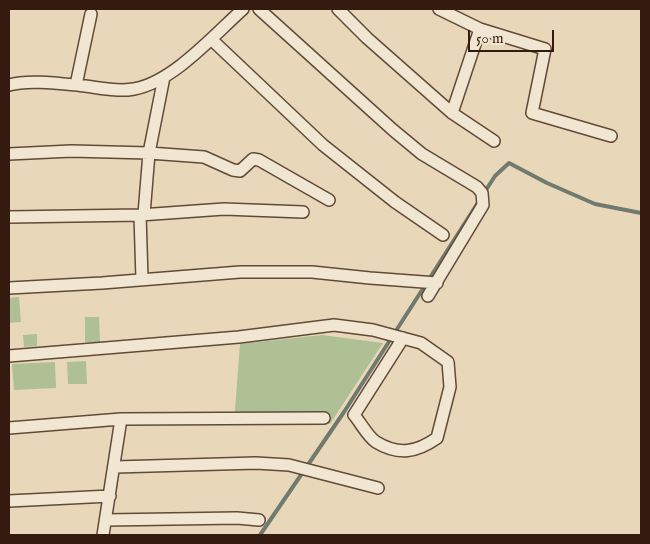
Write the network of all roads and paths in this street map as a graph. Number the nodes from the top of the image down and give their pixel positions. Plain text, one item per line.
1 (243, 9) edge
2 (259, 9) edge
3 (338, 9) edge
4 (439, 9) edge
5 (91, 14) dead end
6 (480, 29) junction
7 (211, 38) junction
8 (164, 77) junction
9 (76, 85) junction
10 (9, 86) edge
11 (452, 113) junction
12 (611, 136) dead end
13 (494, 141) dead end
14 (150, 153) junction
15 (9, 154) edge
16 (329, 200) dead end
17 (303, 212) dead end
18 (142, 215) junction
19 (9, 217) edge
20 (443, 235) dead end
21 (142, 279) junction
22 (437, 283) junction
23 (9, 288) edge
24 (428, 296) dead end
25 (403, 338) junction
26 (9, 356) edge
27 (324, 418) dead end
28 (121, 419) junction
29 (9, 428) edge
30 (115, 467) junction
31 (378, 488) dead end
32 (110, 496) junction
33 (9, 501) edge
34 (106, 520) junction
35 (259, 520) dead end
36 (103, 535) edge

1 - 7 street
2 - 22 street
3 - 11 street
4 - 6 street
5 - 9 street
6 - 11 street
6 - 12 street
7 - 8 street
7 - 20 street
8 - 9 street
8 - 14 street
9 - 10 street
11 - 13 street
14 - 15 street
14 - 16 street
14 - 18 street
17 - 18 street
18 - 19 street
18 - 21 street
21 - 22 street
21 - 23 street
22 - 24 street
25 - 25 street
25 - 26 street
27 - 28 street
28 - 29 street
28 - 30 street
30 - 31 street
30 - 32 street
32 - 33 street
32 - 34 street
34 - 35 street
34 - 36 street

